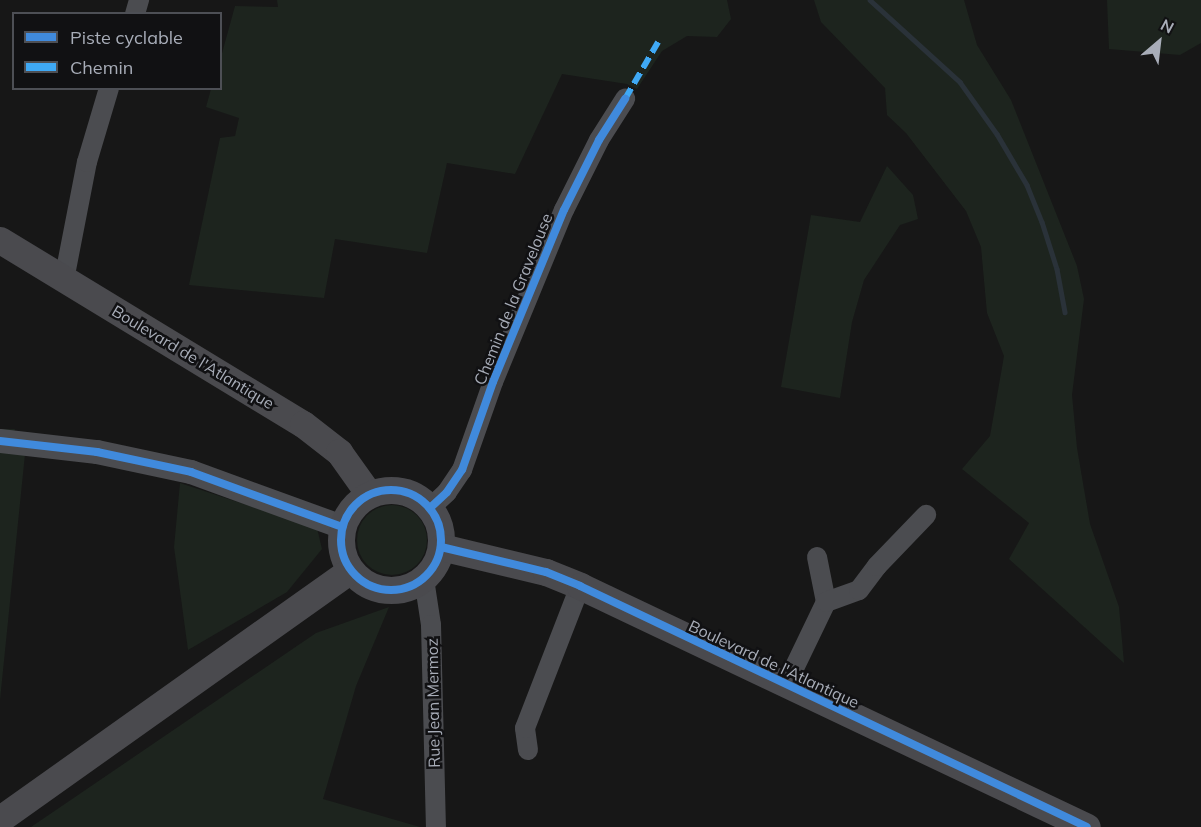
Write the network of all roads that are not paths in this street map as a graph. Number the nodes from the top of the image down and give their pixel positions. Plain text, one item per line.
1 (108, 90) edge
2 (625, 99) dead end
3 (0, 240) edge
4 (64, 280) junction
5 (0, 441) edge
6 (369, 494) junction
7 (430, 508) junction
8 (926, 515) dead end
9 (342, 527) junction
10 (441, 547) junction
11 (818, 557) dead end
12 (351, 570) junction
13 (424, 579) junction
14 (580, 586) junction
15 (826, 602) junction
16 (786, 685) junction
17 (528, 750) dead end
18 (0, 819) edge
19 (436, 827) edge
20 (1088, 827) edge

1 - 4 street
2 - 7 street, Chemin de la Gravelouse
3 - 4 main road, Boulevard de l'Atlantique
4 - 6 main road, Boulevard de l'Atlantique
5 - 9 street
6 - 7 main road
6 - 9 main road
7 - 10 main road
8 - 15 street
9 - 12 main road
10 - 13 main road
10 - 14 main road, Boulevard de l'Atlantique
11 - 15 street
12 - 13 main road
12 - 18 main road
13 - 19 street, Rue Jean Mermoz
14 - 16 main road, Boulevard de l'Atlantique
14 - 17 street
15 - 16 street
16 - 20 main road, Boulevard de l'Atlantique

